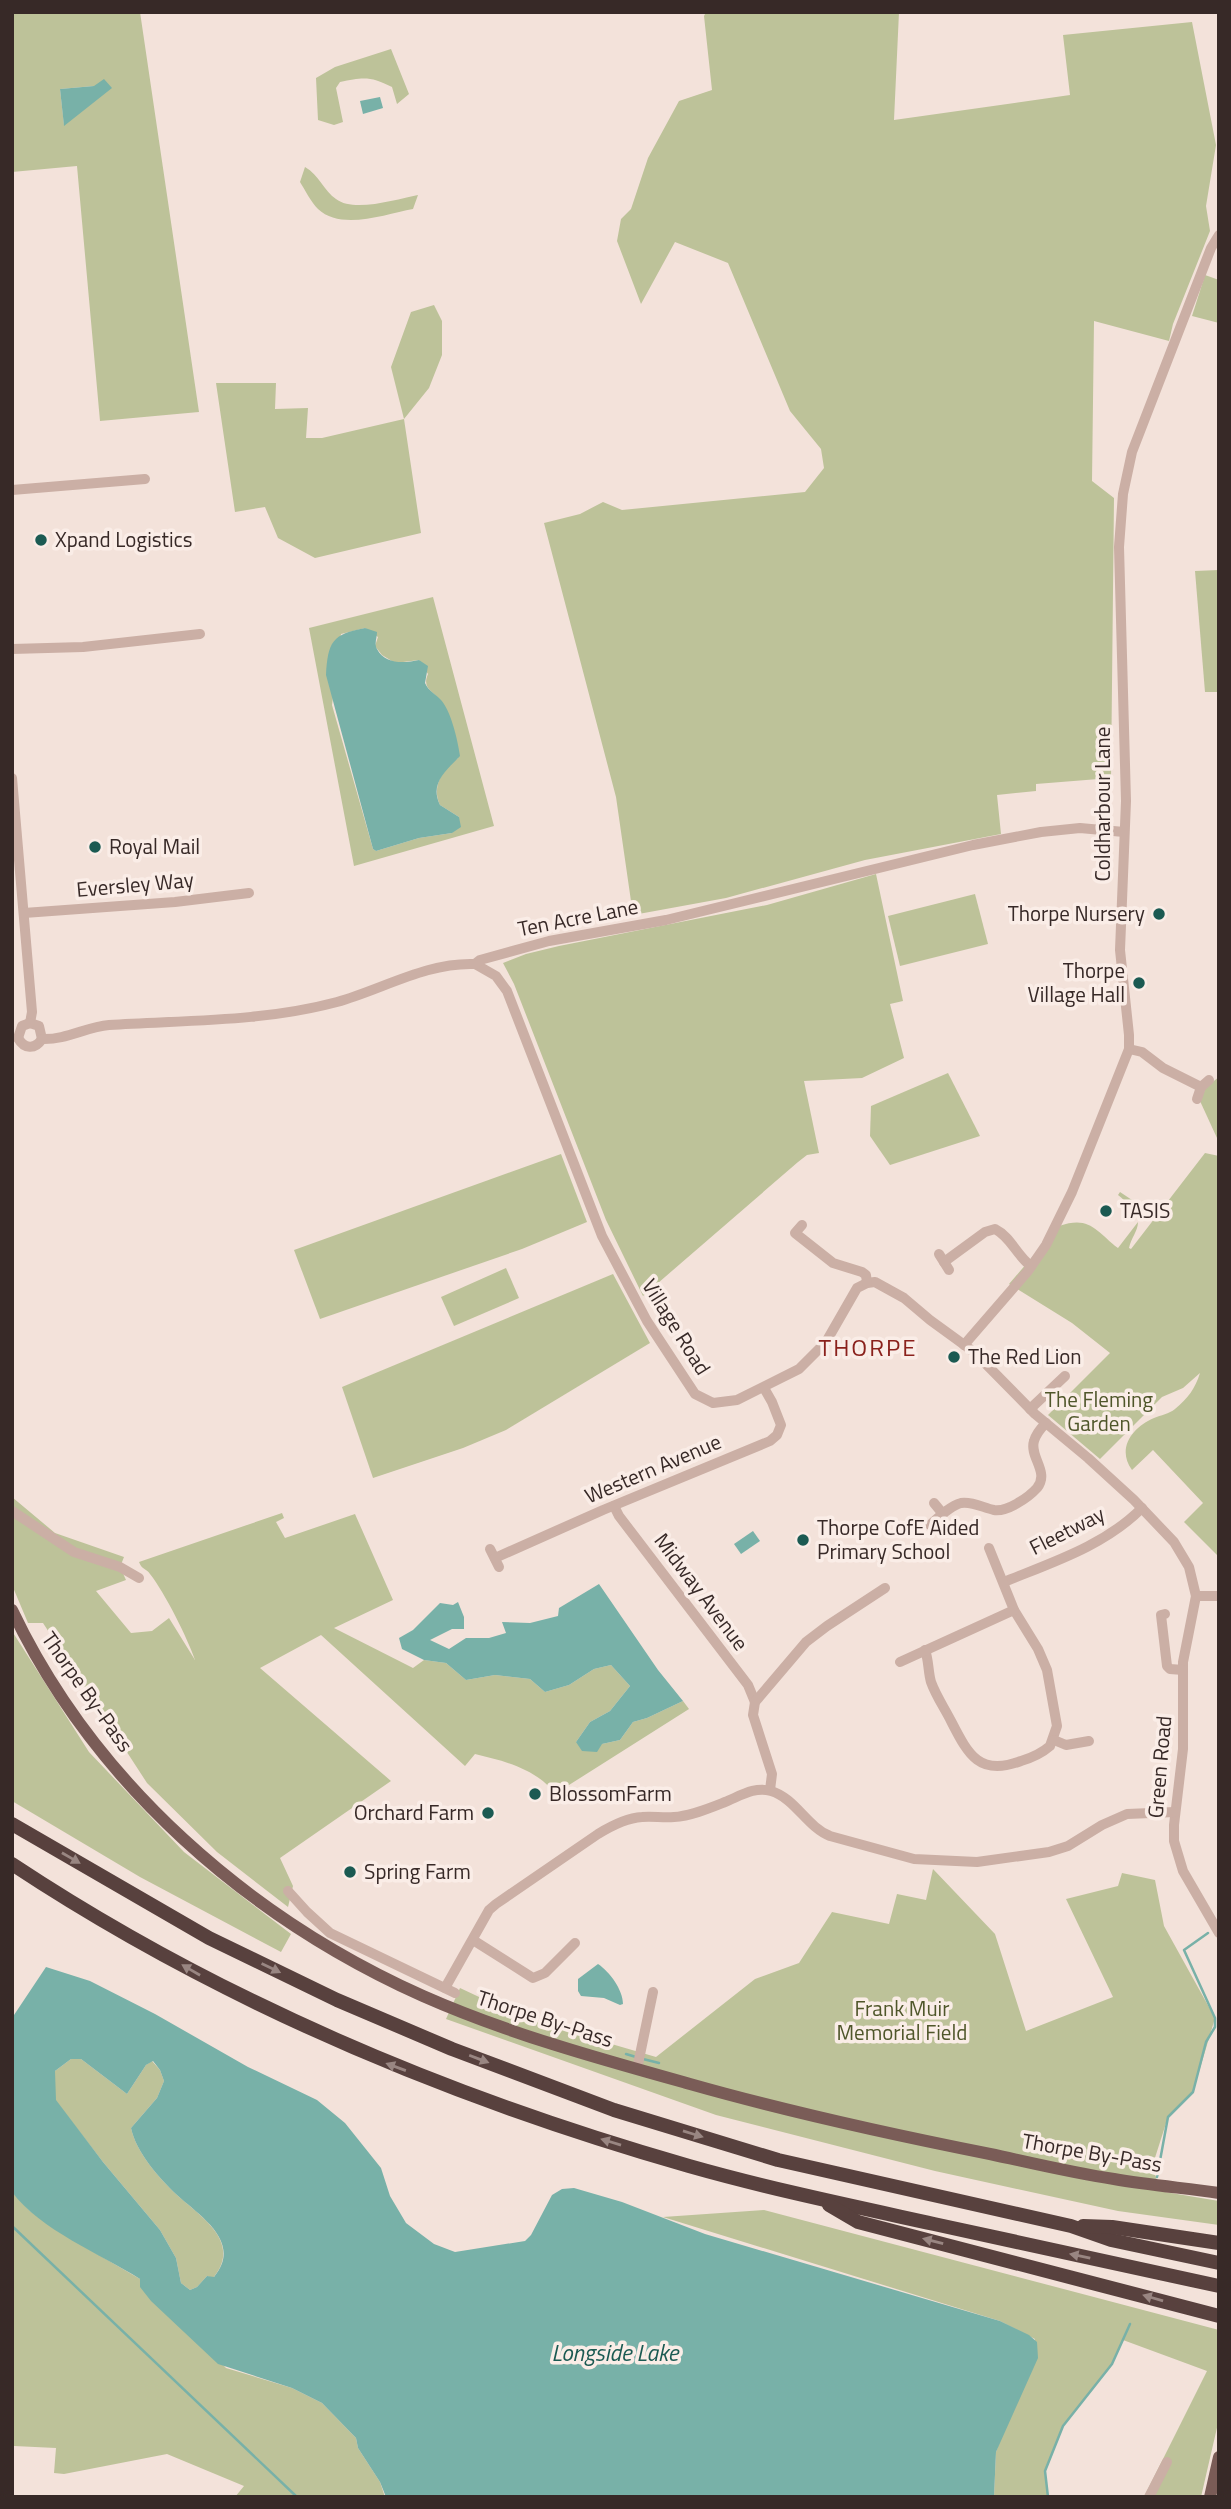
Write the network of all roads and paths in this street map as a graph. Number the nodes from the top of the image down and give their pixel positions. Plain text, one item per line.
1 (1219, 235) edge
2 (145, 479) dead end
3 (12, 491) edge
4 (200, 634) dead end
5 (12, 649) edge
6 (12, 778) edge
7 (1124, 832) junction
8 (249, 893) dead end
9 (24, 913) junction
10 (475, 964) junction
11 (30, 1023) junction
12 (15, 1038) edge
13 (42, 1039) junction
14 (1129, 1049) junction
15 (1197, 1099) dead end
16 (802, 1225) dead end
17 (944, 1262) dead end
18 (1031, 1266) junction
19 (867, 1283) junction
20 (964, 1345) junction
21 (1065, 1376) dead end
22 (764, 1388) junction
23 (1030, 1409) junction
24 (1046, 1423) junction
25 (934, 1503) dead end
26 (614, 1506) junction
27 (1142, 1508) junction
28 (12, 1511) edge
29 (943, 1514) junction
30 (930, 1525) dead end
31 (989, 1548) dead end
32 (495, 1558) dead end
33 (139, 1578) dead end
34 (1004, 1582) junction
35 (885, 1588) dead end
36 (1196, 1596) junction
37 (1219, 1596) edge
38 (12, 1610) edge
39 (1014, 1610) junction
40 (1165, 1614) dead end
41 (925, 1650) junction
42 (900, 1662) dead end
43 (1183, 1670) junction
44 (755, 1702) junction
45 (1054, 1740) junction
46 (1089, 1741) dead end
47 (770, 1790) junction
48 (1175, 1812) junction
49 (12, 1824) edge
50 (12, 1864) edge
51 (288, 1891) dead end
52 (1219, 1933) edge
53 (473, 1940) junction
54 (575, 1943) dead end
55 (653, 1992) dead end
56 (637, 2069) junction
57 (1219, 2193) edge
58 (818, 2199) junction
59 (1071, 2226) junction
60 (1219, 2243) edge
61 (1219, 2263) edge
62 (1219, 2286) edge
63 (1219, 2316) edge
64 (1219, 2457) edge
65 (1167, 2462) dead end
66 (1149, 2497) edge
67 (1210, 2497) edge

1 - 7 street, Coldharbour Lane
2 - 3 street
4 - 5 street
6 - 9 street
7 - 10 street, Ten Acre Lane
7 - 14 street, Coldharbour Lane
8 - 9 street, Eversley Way
9 - 11 street
10 - 13 street, Ten Acre Lane
10 - 22 street, Village Road
11 - 12 street
11 - 13 street
12 - 13 street
14 - 15 street
14 - 18 street, Coldharbour Lane
16 - 19 street
17 - 18 street
18 - 20 street, Coldharbour Lane
19 - 20 street
19 - 22 street, Village Road
20 - 23 street
21 - 23 street
22 - 26 street, Western Avenue
23 - 24 street
24 - 27 street
24 - 29 street
25 - 29 street
26 - 32 street, Western Avenue
26 - 44 street, Midway Avenue
27 - 34 street, Fleetway
27 - 36 street
28 - 33 street
29 - 30 street
31 - 34 street
34 - 39 street
35 - 44 street
36 - 37 street
36 - 43 street, Green Road
38 - 56 main road, Thorpe By-Pass
39 - 41 street
39 - 45 street
40 - 43 street
41 - 42 street
41 - 45 street
43 - 48 street, Green Road
44 - 47 street
45 - 46 street
47 - 48 street
47 - 53 street
48 - 52 street, Green Road
49 -> 59 highway
58 -> 50 highway
51 - 53 street
53 - 54 street
55 - 56 street
56 - 57 main road, Thorpe By-Pass
62 -> 58 highway
63 -> 58 highway
59 - 60 highway
59 - 61 highway
64 - 67 main road
65 - 66 street

